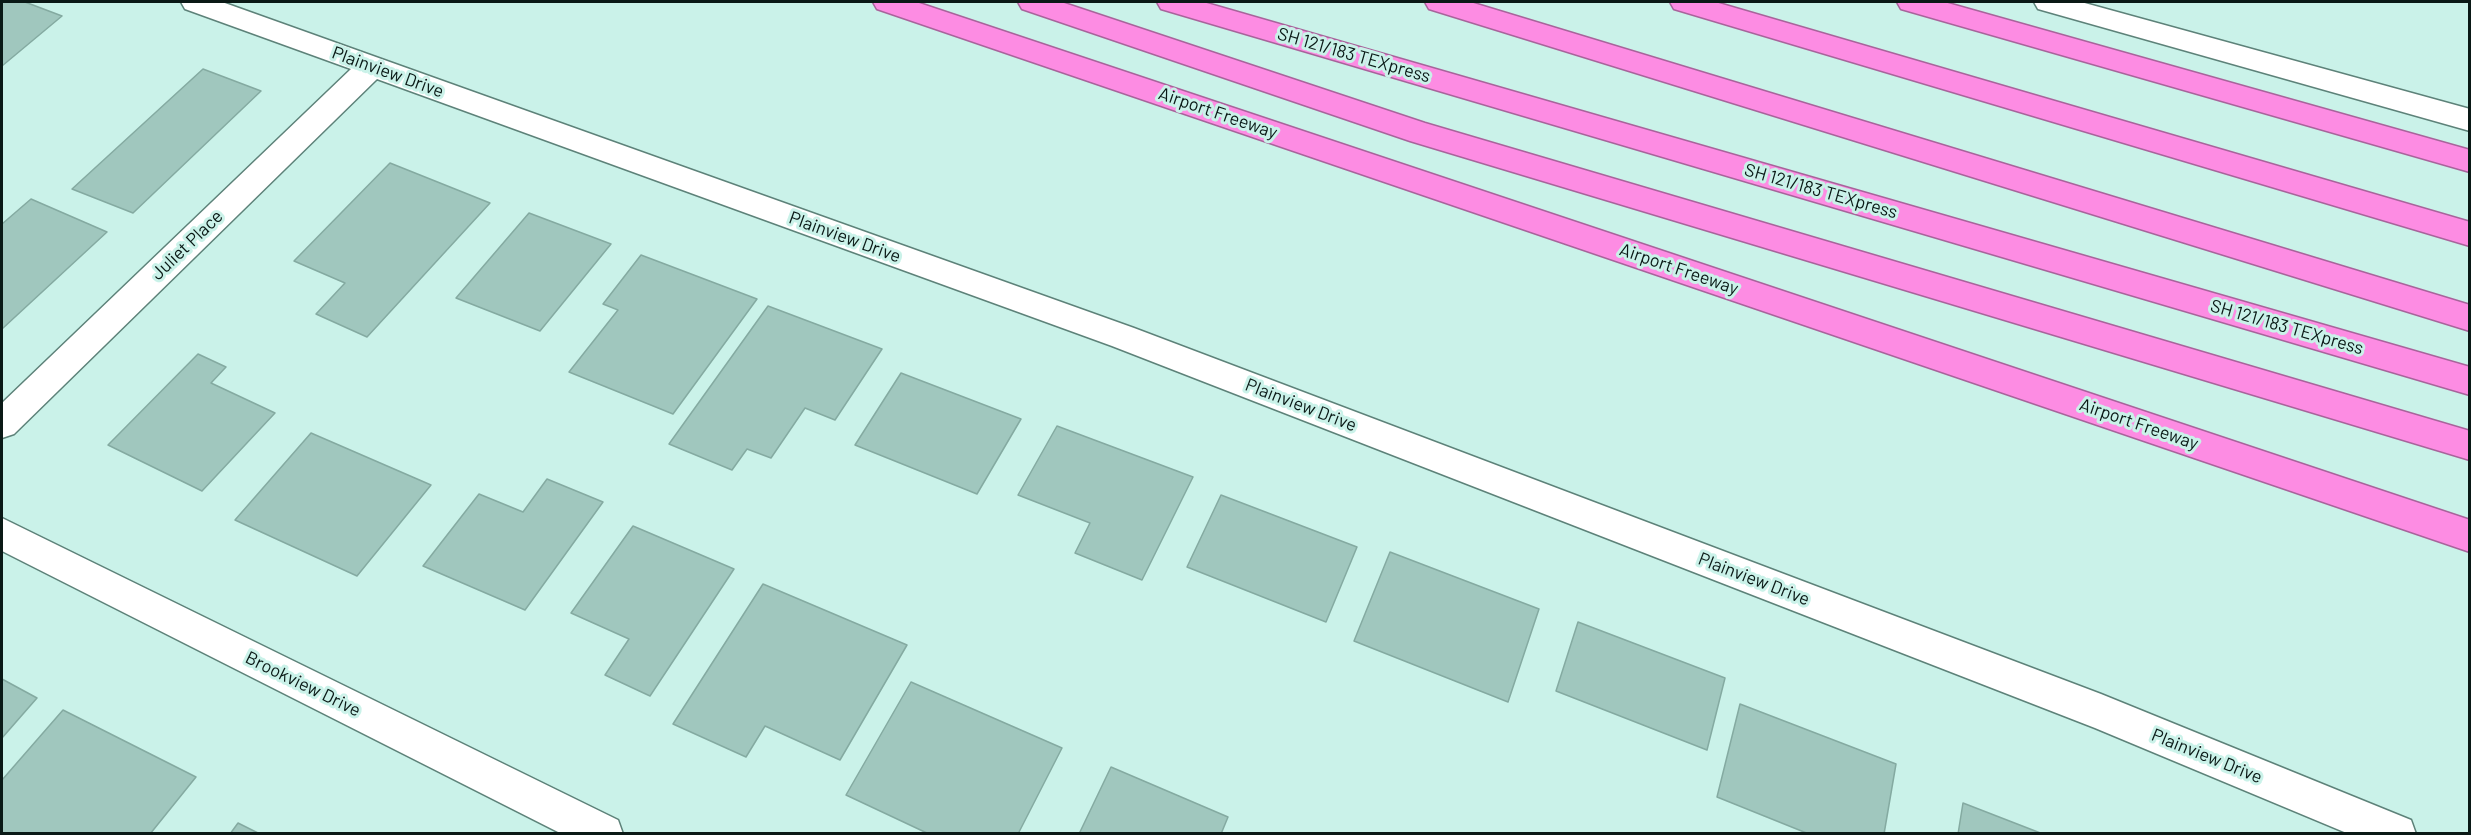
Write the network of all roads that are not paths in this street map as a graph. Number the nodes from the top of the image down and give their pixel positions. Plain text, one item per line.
1 (195, 2) edge
2 (933, 2) edge
3 (1032, 2) edge
4 (1171, 2) edge
5 (1439, 2) edge
6 (1684, 2) edge
7 (1911, 2) edge
8 (2048, 2) edge
9 (893, 3) edge
10 (372, 66) junction
11 (2469, 120) edge
12 (2469, 161) edge
13 (2469, 234) edge
14 (2469, 318) edge
15 (2469, 381) edge
16 (2, 424) edge
17 (2469, 446) edge
18 (2, 534) edge
19 (2469, 536) edge
20 (604, 834) edge
21 (2397, 834) edge

1 - 10 street, Plainview Drive
2 - 9 highway
3 - 17 highway
4 - 15 highway, SH 121/183 TEXpress
5 - 14 highway
6 - 13 highway
7 - 12 highway
8 - 11 street
9 - 19 highway, Airport Freeway
10 - 16 street, Juliet Place
10 - 21 street, Plainview Drive
18 - 20 street, Brookview Drive

